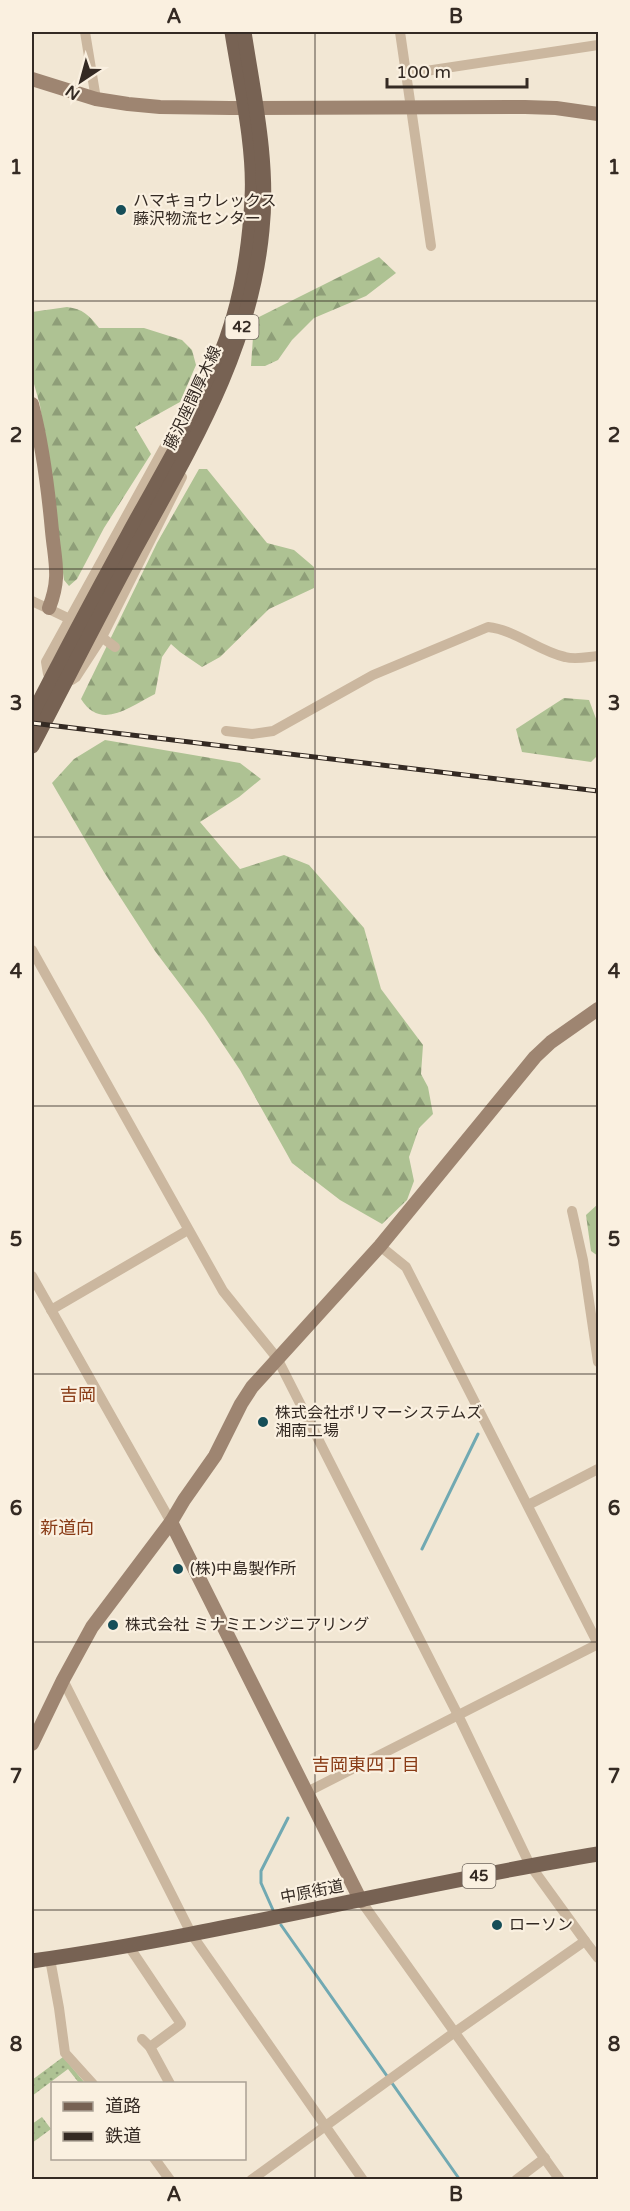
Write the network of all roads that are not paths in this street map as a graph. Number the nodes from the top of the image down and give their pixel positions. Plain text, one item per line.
1 (86, 32) edge
2 (232, 32) edge
3 (244, 32) edge
4 (400, 32) edge
5 (598, 45) edge
6 (406, 74) junction
7 (32, 79) edge
8 (96, 99) junction
9 (411, 106) junction
10 (250, 108) junction
11 (598, 114) edge
12 (431, 246) dead end
13 (208, 386) junction
14 (32, 404) edge
15 (205, 421) junction
16 (36, 440) edge
17 (104, 591) junction
18 (32, 601) edge
19 (49, 608) junction
20 (68, 618) junction
21 (102, 637) junction
22 (115, 647) dead end
23 (598, 656) edge
24 (32, 716) edge
25 (226, 731) dead end
26 (32, 746) edge
27 (32, 950) edge
28 (598, 1009) edge
29 (572, 1211) dead end
30 (188, 1230) junction
31 (380, 1246) junction
32 (32, 1276) edge
33 (51, 1311) junction
34 (277, 1358) junction
35 (598, 1362) edge
36 (598, 1469) edge
37 (528, 1504) junction
38 (171, 1522) junction
39 (63, 1680) junction
40 (458, 1715) junction
41 (32, 1744) edge
42 (307, 1792) junction
43 (598, 1854) edge
44 (530, 1865) junction
45 (361, 1901) junction
46 (192, 1935) junction
47 (585, 1941) junction
48 (128, 1946) junction
49 (598, 1958) edge
50 (50, 1959) junction
51 (32, 1961) edge
52 (454, 2032) junction
53 (91, 2082) edge
54 (169, 2082) edge
55 (325, 2125) junction
56 (545, 2158) junction
57 (155, 2160) edge
58 (170, 2180) edge
59 (251, 2180) edge
60 (363, 2180) edge
61 (516, 2180) edge
62 (560, 2180) edge

1 - 8 street
2 - 10 main road, 藤沢座間厚木線 / 42
3 - 10 main road, 藤沢座間厚木線 / 42
4 - 6 street
5 - 6 street
6 - 9 street
7 - 8 street
8 - 10 street
9 - 10 street
9 - 11 street
9 - 12 street
10 - 13 main road, 藤沢座間厚木線 / 42
10 - 15 main road, 藤沢座間厚木線 / 42
13 - 17 main road, 藤沢座間厚木線 / 42
13 - 20 street
14 - 16 street
15 - 17 main road, 藤沢座間厚木線 / 42
15 - 21 street
16 - 19 street
17 - 24 main road, 藤沢座間厚木線 / 42
17 - 26 main road, 藤沢座間厚木線 / 42
18 - 19 street
19 - 20 street
20 - 21 street
20 - 21 street
21 - 22 street
23 - 25 street
27 - 30 street
28 - 31 street
29 - 35 street
30 - 33 street
30 - 34 street
31 - 34 street
31 - 37 street
32 - 33 street
33 - 38 street
34 - 38 street
34 - 40 street
36 - 37 street
37 - 40 street
38 - 39 street
38 - 42 street
39 - 41 street
39 - 46 street
40 - 42 street
40 - 44 street
42 - 45 street
43 - 44 main road, 中原街道 / 45
44 - 45 main road, 中原街道 / 45
44 - 47 street
45 - 46 main road, 中原街道 / 45
45 - 52 street
46 - 48 main road, 中原街道 / 45
46 - 55 street
47 - 49 street
47 - 52 street
48 - 50 main road, 中原街道 / 45
48 - 54 street
50 - 51 main road, 中原街道 / 45
50 - 53 street
52 - 55 street
52 - 56 street
55 - 59 street
55 - 60 street
56 - 61 street
56 - 62 street
57 - 58 street

